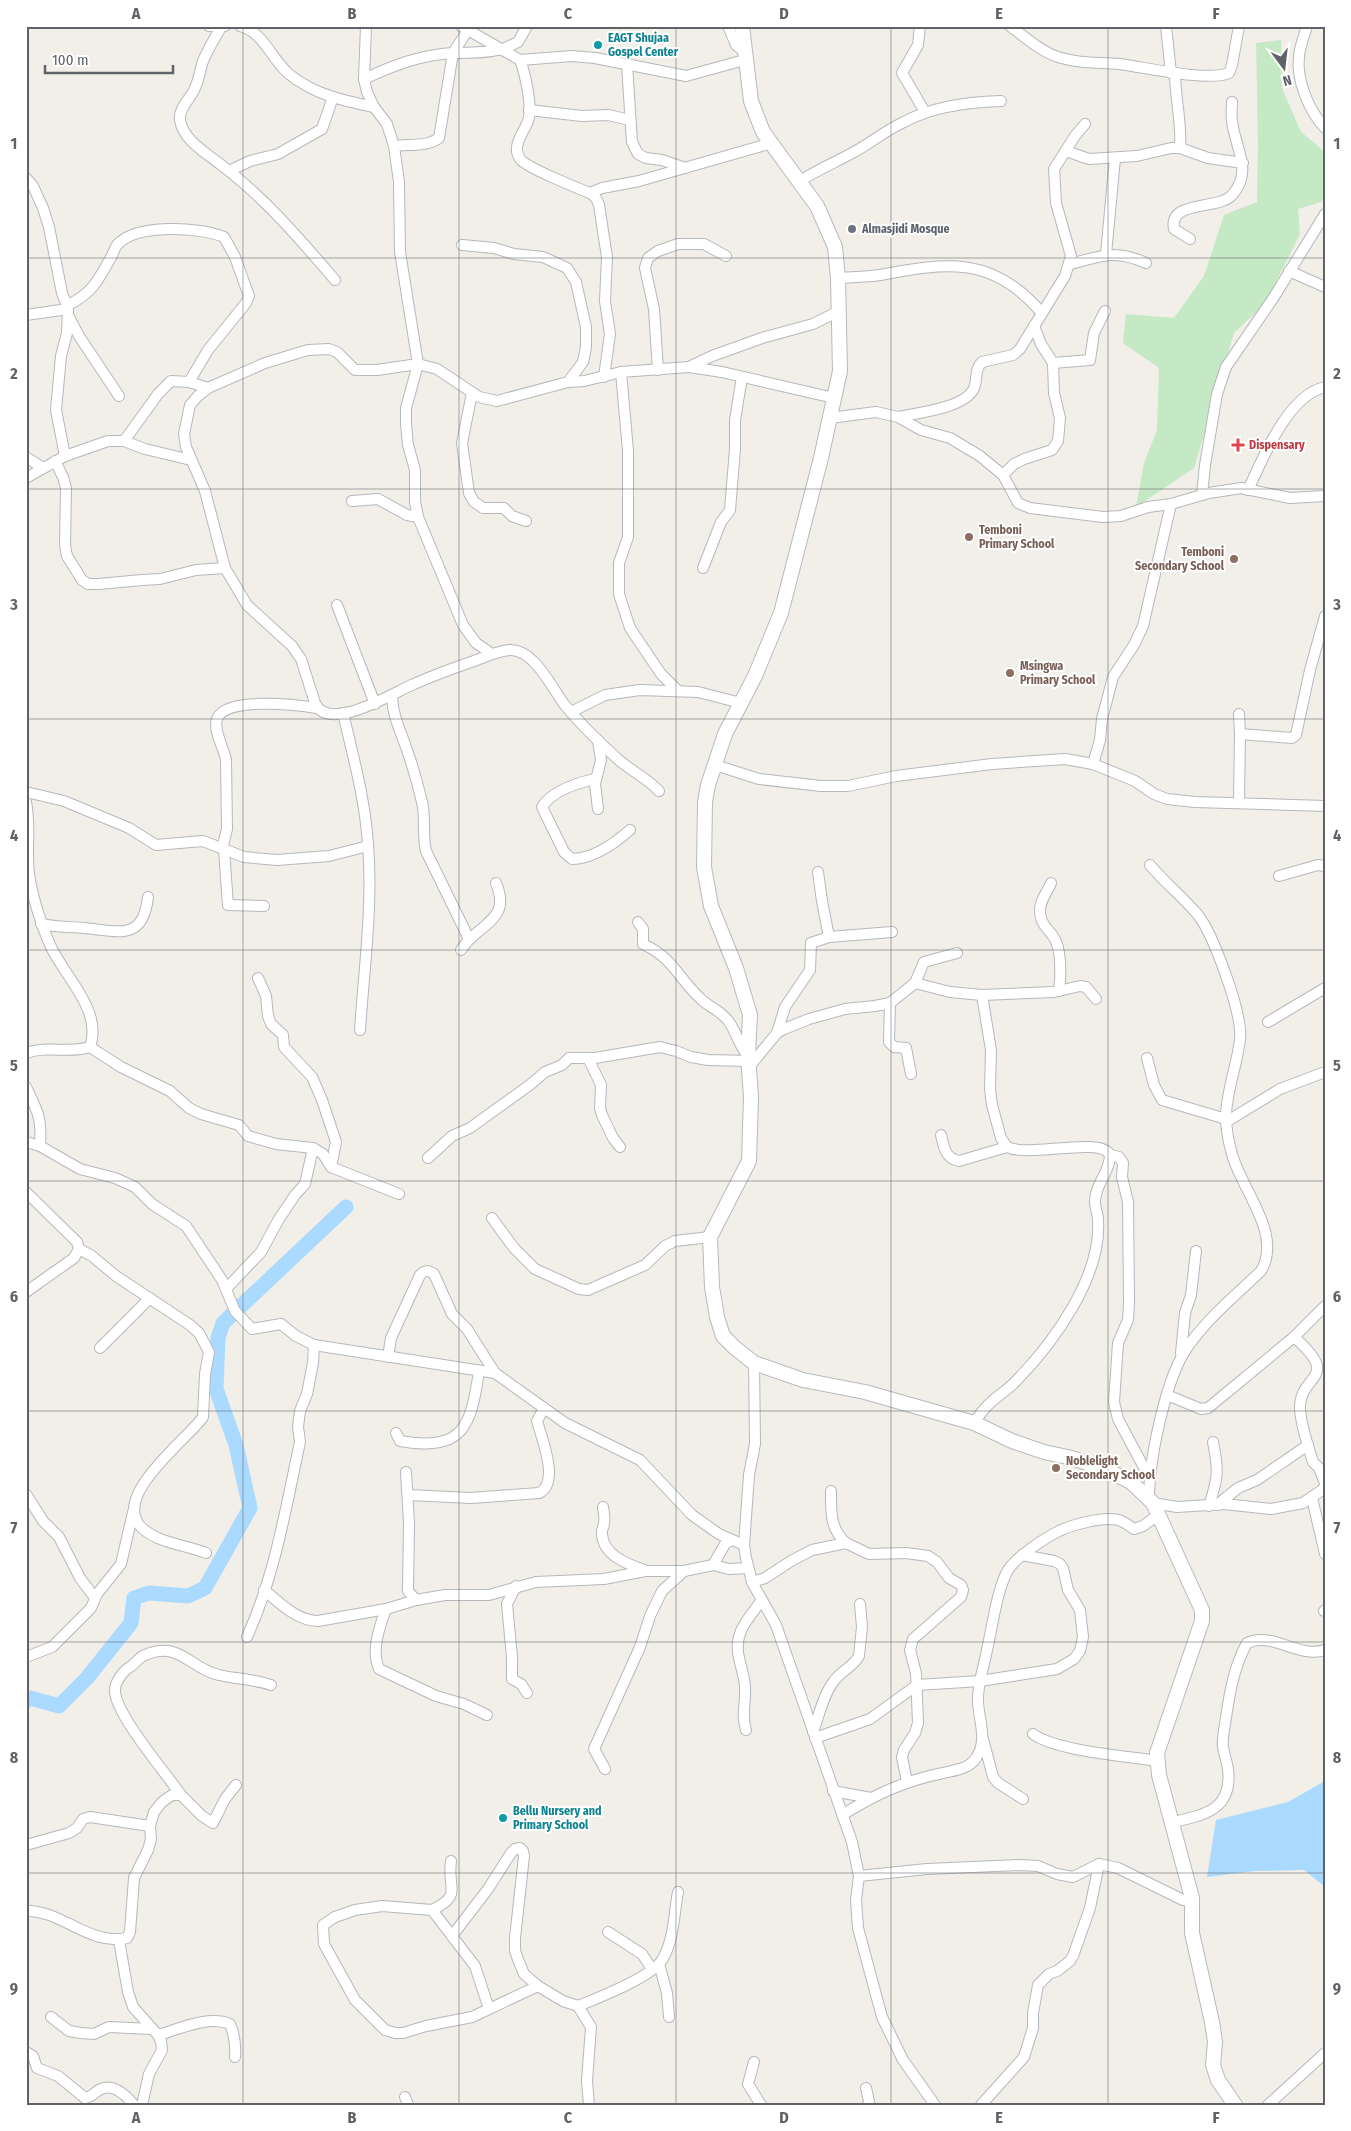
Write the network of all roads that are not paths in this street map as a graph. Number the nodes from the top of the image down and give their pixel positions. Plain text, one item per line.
1 (209, 26) edge
2 (240, 26) edge
3 (366, 26) edge
4 (527, 26) edge
5 (728, 26) edge
6 (742, 26) edge
7 (920, 26) edge
8 (1010, 26) edge
9 (1166, 26) edge
10 (1239, 26) edge
11 (1307, 26) edge
12 (223, 27) edge
13 (465, 28) edge
14 (501, 50) junction
15 (453, 53) junction
16 (747, 56) junction
17 (520, 60) junction
18 (628, 64) junction
19 (1173, 73) junction
20 (364, 80) junction
21 (333, 96) junction
22 (1001, 101) dead end
23 (1232, 102) dead end
24 (374, 107) junction
25 (529, 110) junction
26 (925, 112) junction
27 (630, 120) junction
28 (1084, 124) dead end
29 (1325, 128) edge
30 (772, 143) junction
31 (394, 146) junction
32 (1180, 148) junction
33 (1066, 151) junction
34 (1115, 158) junction
35 (1243, 164) junction
36 (685, 168) junction
37 (230, 171) junction
38 (26, 178) edge
39 (800, 181) junction
40 (590, 193) junction
41 (1325, 214) edge
42 (1190, 239) dead end
43 (462, 245) dead end
44 (1106, 254) junction
45 (726, 256) dead end
46 (1146, 263) dead end
47 (1070, 264) junction
48 (1289, 271) junction
49 (838, 278) junction
50 (335, 280) dead end
51 (1325, 287) edge
52 (68, 310) junction
53 (839, 311) junction
54 (1041, 312) junction
55 (1106, 312) dead end
56 (26, 316) edge
57 (1034, 326) junction
58 (1053, 363) junction
59 (418, 364) junction
60 (689, 367) junction
61 (658, 370) junction
62 (621, 372) junction
63 (604, 376) junction
64 (742, 377) junction
65 (189, 382) junction
66 (568, 382) junction
67 (1325, 387) edge
68 (208, 388) junction
69 (472, 393) junction
70 (119, 396) dead end
71 (834, 398) junction
72 (898, 417) junction
73 (830, 418) junction
74 (124, 441) junction
75 (65, 456) junction
76 (26, 457) edge
77 (191, 460) junction
78 (55, 461) junction
79 (43, 468) junction
80 (1003, 475) junction
81 (26, 478) edge
82 (1248, 490) junction
83 (1202, 495) junction
84 (1324, 497) edge
85 (352, 501) dead end
86 (1171, 504) junction
87 (418, 517) junction
88 (526, 521) dead end
89 (225, 568) junction
90 (703, 568) dead end
91 (337, 605) dead end
92 (1325, 616) edge
93 (492, 654) junction
94 (678, 690) junction
95 (392, 695) junction
96 (741, 702) junction
97 (375, 704) junction
98 (317, 708) junction
99 (571, 712) junction
100 (343, 713) junction
101 (1239, 714) dead end
102 (1240, 734) junction
103 (598, 740) junction
104 (1093, 764) junction
105 (715, 765) junction
106 (595, 780) junction
107 (659, 791) dead end
108 (26, 792) edge
109 (26, 802) edge
110 (1239, 802) junction
111 (1325, 806) edge
112 (598, 809) dead end
113 (630, 830) dead end
114 (368, 846) junction
115 (223, 849) junction
116 (1150, 866) dead end
117 (1325, 866) edge
118 (818, 872) dead end
119 (1279, 876) dead end
120 (496, 883) dead end
121 (1051, 883) dead end
122 (148, 896) dead end
123 (264, 906) dead end
124 (638, 922) dead end
125 (41, 924) junction
126 (892, 932) dead end
127 (829, 937) junction
128 (469, 939) junction
129 (461, 950) dead end
130 (958, 953) dead end
131 (258, 978) dead end
132 (915, 983) junction
133 (1325, 988) edge
134 (1059, 991) junction
135 (982, 995) junction
136 (1096, 999) dead end
137 (890, 1002) junction
138 (1268, 1022) dead end
139 (360, 1030) dead end
140 (777, 1033) junction
141 (90, 1047) junction
142 (26, 1053) edge
143 (588, 1058) junction
144 (1147, 1058) dead end
145 (749, 1061) junction
146 (1325, 1072) edge
147 (911, 1074) dead end
148 (26, 1087) edge
149 (1226, 1121) junction
150 (941, 1135) dead end
151 (26, 1142) edge
152 (40, 1146) junction
153 (620, 1147) dead end
154 (1007, 1147) junction
155 (314, 1148) junction
156 (1110, 1155) junction
157 (428, 1158) dead end
158 (331, 1167) junction
159 (26, 1192) edge
160 (399, 1194) dead end
161 (492, 1218) dead end
162 (710, 1237) junction
163 (79, 1249) junction
164 (1196, 1251) dead end
165 (226, 1289) junction
166 (26, 1292) edge
167 (150, 1298) junction
168 (1325, 1306) edge
169 (1294, 1337) junction
170 (314, 1344) junction
171 (100, 1348) dead end
172 (1181, 1356) junction
173 (388, 1357) junction
174 (754, 1363) junction
175 (479, 1371) junction
176 (496, 1374) junction
177 (1167, 1395) junction
178 (544, 1408) junction
179 (974, 1423) junction
180 (396, 1433) dead end
181 (1213, 1442) dead end
182 (1308, 1445) junction
183 (406, 1472) dead end
184 (1149, 1477) junction
185 (1325, 1484) edge
186 (1325, 1488) edge
187 (831, 1491) dead end
188 (26, 1494) edge
189 (408, 1495) junction
190 (1312, 1498) junction
191 (1153, 1505) junction
192 (1213, 1506) junction
193 (603, 1507) dead end
194 (133, 1512) junction
195 (731, 1540) junction
196 (846, 1543) junction
197 (744, 1545) junction
198 (206, 1553) dead end
199 (1325, 1554) edge
200 (1022, 1556) junction
201 (713, 1565) junction
202 (748, 1568) junction
203 (645, 1571) junction
204 (684, 1571) junction
205 (752, 1582) junction
206 (516, 1586) junction
207 (264, 1590) junction
208 (95, 1598) junction
209 (416, 1600) junction
210 (762, 1600) junction
211 (860, 1604) dead end
212 (386, 1609) junction
213 (247, 1637) dead end
214 (1325, 1650) edge
215 (26, 1657) edge
216 (980, 1681) junction
217 (916, 1684) junction
218 (271, 1685) dead end
219 (526, 1693) dead end
220 (487, 1715) dead end
221 (746, 1730) dead end
222 (1033, 1734) dead end
223 (814, 1735) junction
224 (983, 1739) junction
225 (1158, 1761) junction
226 (606, 1769) dead end
227 (907, 1782) junction
228 (236, 1785) dead end
229 (833, 1791) junction
230 (181, 1795) junction
231 (871, 1798) junction
232 (1023, 1799) dead end
233 (842, 1815) junction
234 (1173, 1822) junction
235 (150, 1826) junction
236 (26, 1845) edge
237 (451, 1861) dead end
238 (1099, 1864) junction
239 (858, 1876) junction
240 (678, 1892) dead end
241 (1192, 1902) junction
242 (432, 1910) junction
243 (26, 1911) edge
244 (608, 1932) dead end
245 (452, 1936) junction
246 (118, 1940) junction
247 (656, 1966) junction
248 (538, 1986) junction
249 (578, 2006) junction
250 (489, 2009) junction
251 (52, 2017) dead end
252 (669, 2017) dead end
253 (155, 2032) junction
254 (26, 2052) edge
255 (1325, 2053) edge
256 (235, 2057) dead end
257 (754, 2062) dead end
258 (866, 2088) dead end
259 (134, 2105) edge
260 (142, 2105) edge
261 (589, 2105) edge
262 (761, 2105) edge
263 (868, 2105) edge
264 (935, 2105) edge
265 (981, 2105) edge
266 (1235, 2105) edge
267 (1268, 2105) edge

1 - 12 street
2 - 21 street
3 - 20 street
4 - 14 street
5 - 16 street
6 - 16 street
7 - 26 street
8 - 19 street
9 - 19 street
10 - 19 street
11 - 29 street
12 - 37 street
13 - 14 street
13 - 15 street
14 - 15 street
14 - 17 street
15 - 20 street
15 - 31 street
16 - 18 street
16 - 30 street
17 - 18 street
17 - 25 street
18 - 27 street
19 - 32 street
20 - 24 street
21 - 24 street
21 - 37 street
22 - 26 street
23 - 35 street
24 - 31 street
25 - 27 street
25 - 40 street
26 - 39 street
27 - 36 street
28 - 33 street
30 - 36 street
30 - 39 street
31 - 59 street
32 - 34 street
32 - 35 street
33 - 34 street
33 - 47 street
34 - 44 street
35 - 42 street
36 - 40 street
37 - 50 street
38 - 52 street
39 - 49 street
40 - 63 street
41 - 48 street
43 - 66 street
44 - 46 street
44 - 47 street
45 - 61 street
47 - 54 street
48 - 51 street
48 - 83 street
49 - 53 street
49 - 54 street
52 - 56 street
52 - 65 street
52 - 70 street
52 - 75 street
53 - 60 street
53 - 71 street
54 - 57 street
55 - 58 street
57 - 58 street
57 - 72 street
58 - 80 street
59 - 68 street
59 - 69 street
59 - 87 street
60 - 61 street
60 - 64 street
61 - 62 street
62 - 63 street
62 - 94 street
63 - 66 street
64 - 71 street
64 - 90 street
65 - 68 street
65 - 74 street
66 - 69 street
67 - 82 street
68 - 77 street
69 - 88 street
71 - 73 street
72 - 73 street
72 - 80 street
73 - 96 street
74 - 75 street
74 - 77 street
75 - 78 street
76 - 79 street
77 - 89 street
78 - 79 street
78 - 89 street
79 - 81 street
80 - 86 street
82 - 83 street
82 - 84 street
83 - 86 street
85 - 87 street
86 - 104 street
87 - 93 street
89 - 98 street
91 - 97 street
92 - 102 street
93 - 95 street
93 - 99 street
94 - 96 street
94 - 99 street
95 - 97 street
95 - 128 street
96 - 105 street
97 - 100 street
98 - 100 street
98 - 115 street
99 - 103 street
100 - 114 street
101 - 102 street
102 - 110 street
103 - 106 street
103 - 107 street
104 - 105 street
104 - 110 street
105 - 145 street
106 - 112 street
106 - 113 street
108 - 115 street
109 - 125 street
110 - 111 street
114 - 115 street
114 - 139 street
115 - 123 street
116 - 149 street
117 - 119 street
118 - 127 street
120 - 128 street
121 - 134 street
122 - 125 street
124 - 145 street
125 - 141 street
126 - 127 street
127 - 140 street
128 - 129 street
130 - 132 street
131 - 158 street
132 - 135 street
132 - 137 street
133 - 138 street
134 - 135 street
134 - 136 street
135 - 154 street
137 - 140 street
137 - 147 street
140 - 145 street
141 - 142 street
141 - 155 street
143 - 145 street
143 - 153 street
143 - 157 street
144 - 149 street
145 - 162 street
146 - 149 street
148 - 152 street
149 - 172 street
150 - 154 street
151 - 152 street
152 - 165 street
154 - 156 street
155 - 158 street
155 - 165 street
156 - 179 street
156 - 184 street
158 - 160 street
159 - 163 street
161 - 162 street
162 - 174 street
163 - 166 street
163 - 167 street
164 - 172 street
165 - 170 street
167 - 171 street
167 - 194 street
168 - 169 street
169 - 177 street
169 - 182 street
170 - 173 street
170 - 207 street
172 - 177 street
173 - 175 street
173 - 176 street
174 - 179 street
174 - 197 street
175 - 176 street
175 - 180 street
176 - 178 street
177 - 184 street
178 - 189 street
178 - 195 street
179 - 191 street
181 - 192 street
182 - 185 street
182 - 192 street
183 - 189 street
184 - 191 street
186 - 190 street
187 - 196 street
188 - 208 street
189 - 209 street
190 - 192 street
190 - 199 street
191 - 192 street
191 - 200 street
191 - 225 street
193 - 203 street
194 - 198 street
194 - 208 street
195 - 197 street
195 - 201 street
196 - 205 street
196 - 217 street
197 - 202 street
200 - 216 street
200 - 216 street
201 - 202 street
201 - 204 street
202 - 205 street
203 - 204 street
203 - 206 street
204 - 226 street
205 - 210 street
206 - 209 street
206 - 219 street
207 - 212 street
207 - 213 street
208 - 215 street
209 - 212 street
210 - 221 street
210 - 223 street
211 - 223 street
212 - 220 street
214 - 234 street
216 - 217 street
216 - 224 street
217 - 223 street
217 - 227 street
218 - 230 street
222 - 225 street
223 - 229 street
224 - 227 street
224 - 232 street
225 - 234 street
227 - 231 street
228 - 230 street
229 - 231 street
229 - 233 street
230 - 235 street
231 - 233 street
233 - 239 street
234 - 241 street
235 - 236 street
235 - 246 street
237 - 242 street
238 - 239 street
238 - 241 street
238 - 265 street
239 - 264 street
240 - 247 street
241 - 266 street
242 - 245 street
242 - 250 street
243 - 246 street
244 - 247 street
245 - 248 street
245 - 250 street
246 - 253 street
247 - 249 street
247 - 252 street
248 - 249 street
248 - 250 street
249 - 261 street
251 - 253 street
253 - 256 street
253 - 260 street
254 - 259 street
255 - 267 street
257 - 262 street
258 - 263 street

